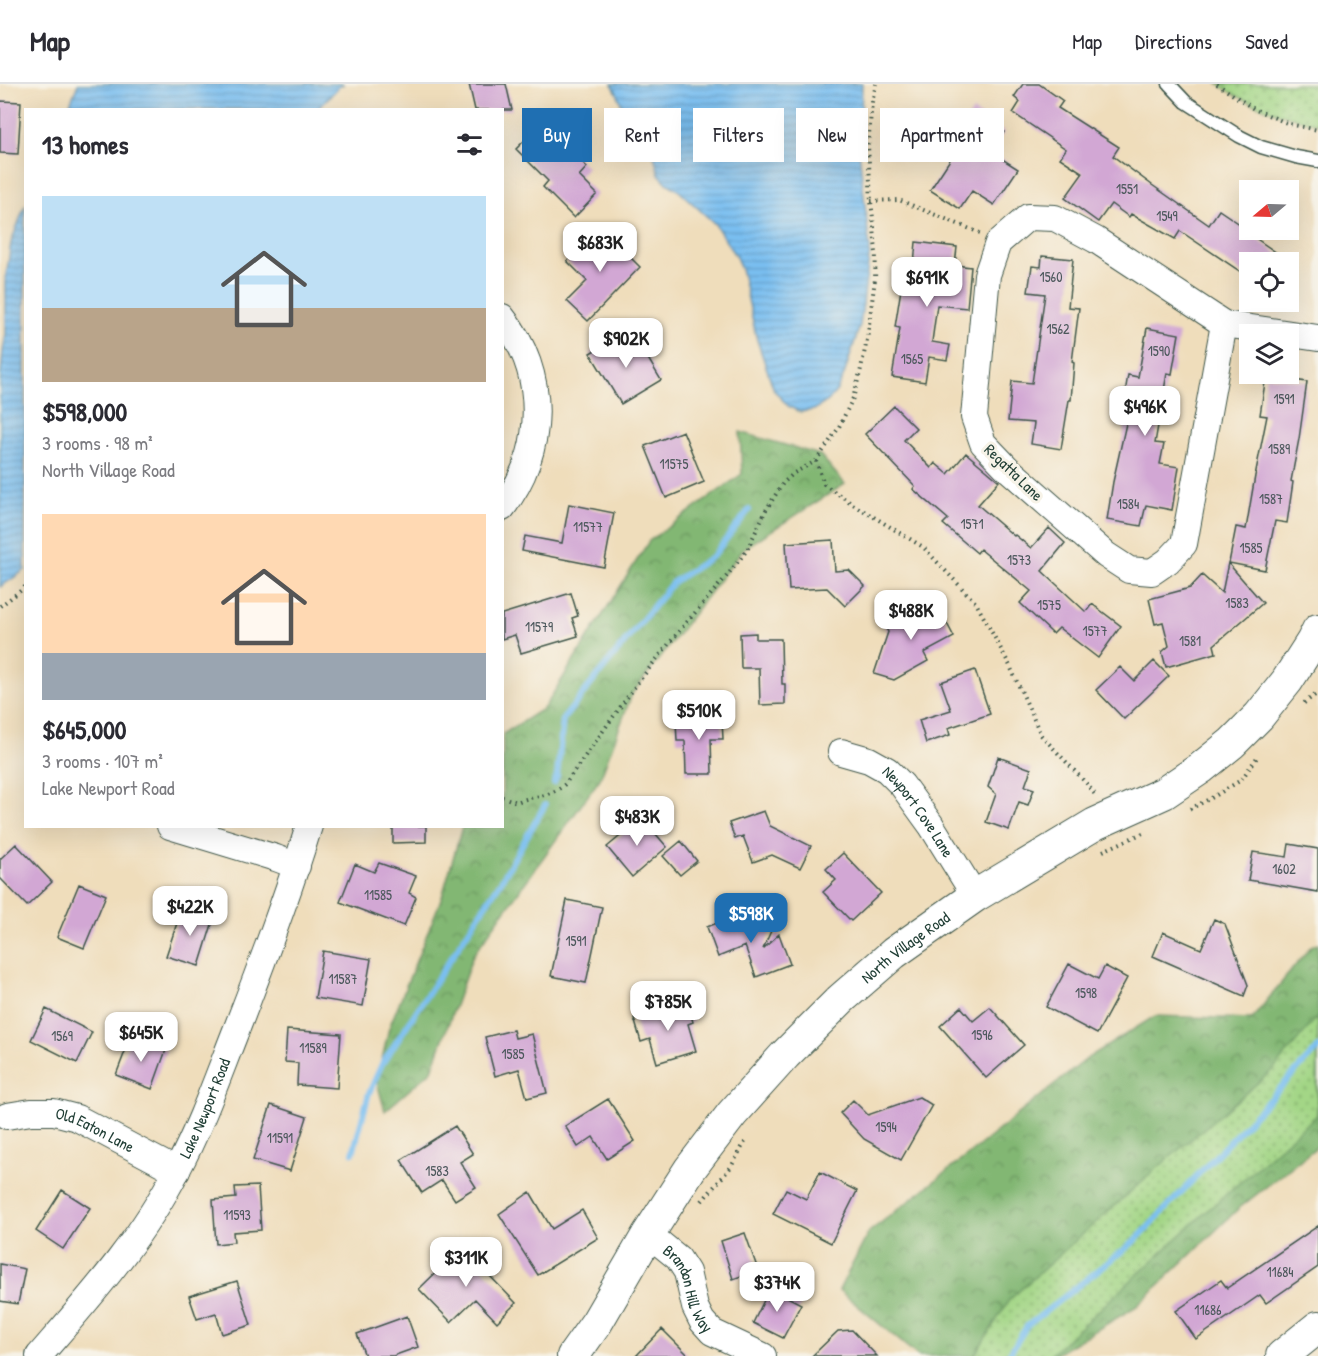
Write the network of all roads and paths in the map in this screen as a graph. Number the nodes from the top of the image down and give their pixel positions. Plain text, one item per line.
1 (876, 84) edge
2 (1169, 84) edge
3 (1217, 84) edge
4 (1318, 130) edge
5 (1318, 161) edge
6 (871, 201) junction
7 (998, 243) junction
8 (504, 320) edge
9 (1224, 324) junction
10 (1318, 338) edge
11 (816, 461) junction
12 (504, 506) edge
13 (24, 588) edge
14 (0, 606) edge
15 (1318, 630) edge
16 (1318, 693) edge
17 (1299, 707) dead end
18 (841, 752) dead end
19 (1260, 753) dead end
20 (504, 798) edge
21 (1099, 802) dead end
22 (1185, 812) dead end
23 (177, 828) edge
24 (308, 828) edge
25 (1144, 832) dead end
26 (1097, 854) dead end
27 (297, 866) junction
28 (975, 896) junction
29 (7, 1116) dead end
30 (749, 1136) dead end
31 (177, 1171) junction
32 (699, 1205) dead end
33 (647, 1236) junction
34 (1318, 1326) edge
35 (39, 1356) edge
36 (573, 1356) edge
37 (763, 1356) edge
38 (1282, 1356) edge

1 - 6 path
2 - 5 lane
3 - 4 path
6 - 7 path
6 - 11 path
7 - 9 street
7 - 9 street, Regatta Lane
8 - 12 street
9 - 10 street
11 - 20 path
11 - 21 path
13 - 14 path
15 - 28 street, North Village Road
16 - 17 path
18 - 28 street, Newport Cove Lane
19 - 22 path
23 - 27 street
24 - 27 street, Lake Newport Road
25 - 26 path
27 - 31 street, Lake Newport Road
28 - 33 street, North Village Road
29 - 31 street, Old Eaton Lane
30 - 32 path
31 - 35 street, Lake Newport Road
33 - 36 street, North Village Road
33 - 37 street, Brandon Hill Way
34 - 38 street

